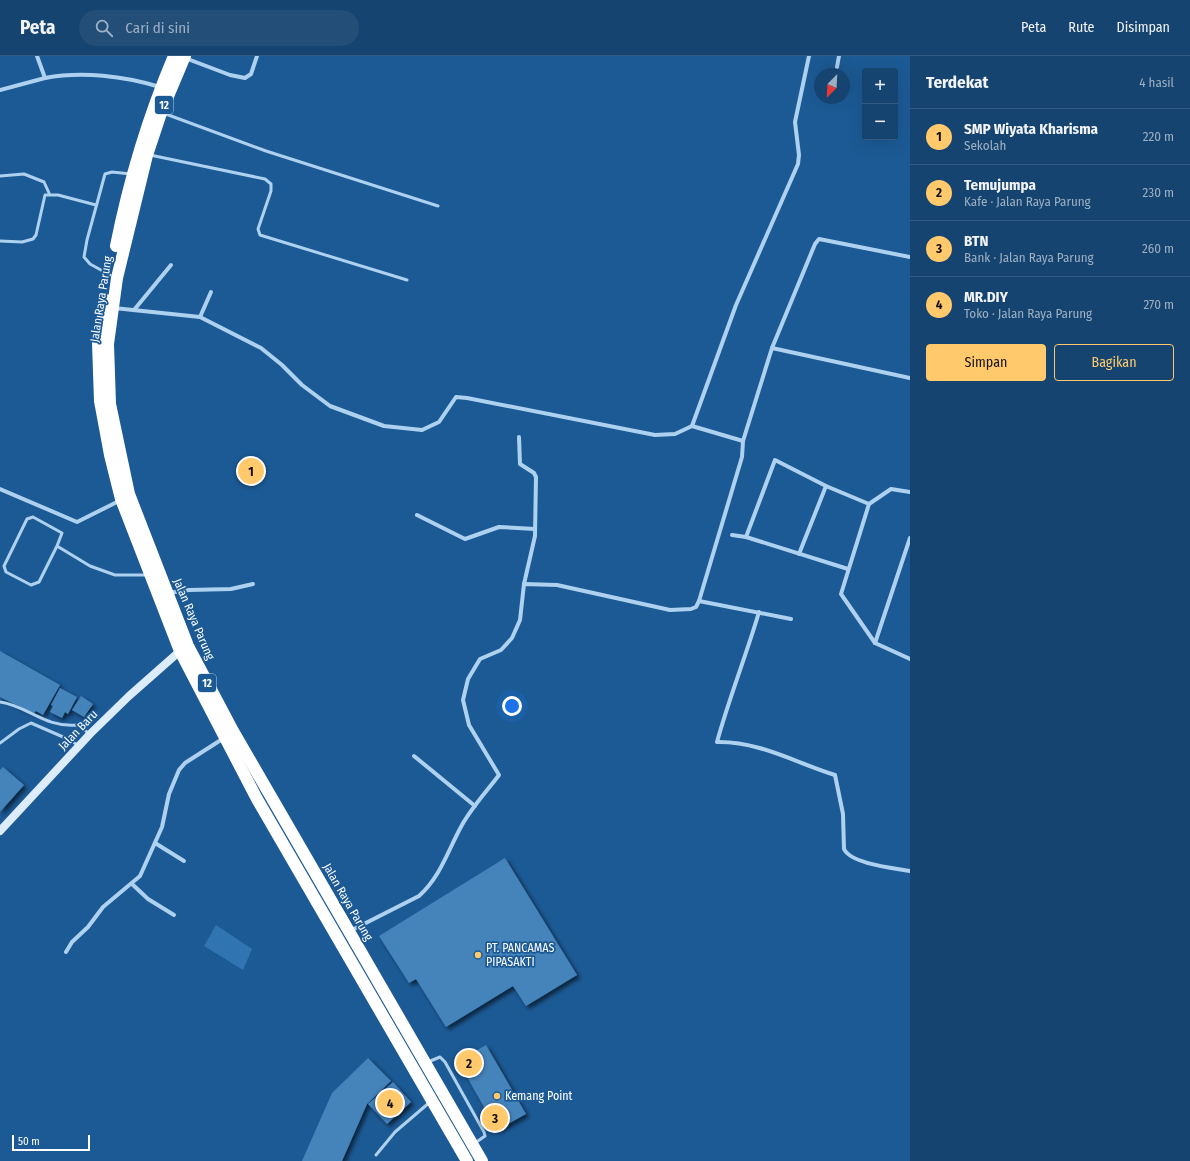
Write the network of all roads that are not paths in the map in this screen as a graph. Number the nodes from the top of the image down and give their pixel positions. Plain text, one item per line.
1 (37, 56) edge
2 (257, 56) edge
3 (810, 56) edge
4 (839, 56) edge
5 (181, 57) edge
6 (837, 67) dead end
7 (45, 78) junction
8 (161, 87) junction
9 (0, 90) edge
10 (161, 112) junction
11 (148, 155) junction
12 (134, 174) junction
13 (0, 176) edge
14 (48, 193) junction
15 (96, 205) junction
16 (438, 206) dead end
17 (0, 241) edge
18 (910, 257) edge
19 (172, 265) dead end
20 (110, 275) junction
21 (407, 280) dead end
22 (211, 292) dead end
23 (112, 308) junction
24 (134, 310) junction
25 (200, 317) junction
26 (772, 348) junction
27 (910, 378) edge
28 (692, 426) junction
29 (520, 437) dead end
30 (743, 442) junction
31 (826, 486) junction
32 (0, 489) edge
33 (910, 492) edge
34 (121, 499) junction
35 (869, 504) junction
36 (417, 515) dead end
37 (535, 529) junction
38 (732, 535) dead end
39 (746, 537) junction
40 (910, 538) edge
41 (57, 546) junction
42 (799, 554) junction
43 (848, 569) junction
44 (151, 575) junction
45 (253, 584) dead end
46 (524, 584) junction
47 (167, 593) junction
48 (699, 601) junction
49 (759, 612) junction
50 (791, 619) dead end
51 (875, 643) junction
52 (180, 651) junction
53 (910, 659) edge
54 (0, 702) edge
55 (90, 734) junction
56 (224, 738) junction
57 (0, 743) edge
58 (79, 746) junction
59 (414, 756) dead end
60 (475, 806) junction
61 (0, 831) edge
62 (155, 843) junction
63 (184, 861) dead end
64 (910, 871) edge
65 (132, 884) junction
66 (174, 915) dead end
67 (349, 931) junction
68 (66, 952) dead end
69 (424, 1064) junction
70 (433, 1099) junction
71 (472, 1145) junction
72 (376, 1155) dead end
73 (467, 1161) edge
74 (482, 1161) edge

1 - 7 street
2 - 5 street
3 - 28 street
4 - 6 street
5 - 8 highway, Jalan Raya Parung / 12
5 - 10 highway, Jalan Raya Parung / 12
7 - 8 street
7 - 9 street
8 - 12 highway, Jalan Raya Parung / 12
10 - 11 highway, Jalan Raya Parung / 12
10 - 16 lane
11 - 21 lane
11 - 23 highway, Jalan Raya Parung / 12
12 - 15 lane
12 - 20 highway, Jalan Raya Parung / 12
13 - 14 lane
14 - 15 lane
14 - 17 lane
15 - 20 lane
18 - 26 street
19 - 24 street
20 - 34 highway, Jalan Raya Parung / 12
22 - 25 street
23 - 24 street
23 - 47 highway, Jalan Raya Parung / 12
24 - 25 street
25 - 28 street
26 - 27 street
26 - 30 street
28 - 30 street
29 - 37 street
30 - 48 street
31 - 35 street
31 - 39 street
31 - 42 street
32 - 34 street
33 - 35 street
34 - 44 highway, Jalan Raya Parung / 12
35 - 43 street
36 - 37 street
37 - 46 street
38 - 39 street
39 - 42 street
40 - 51 street
41 - 41 lane
41 - 44 lane
42 - 43 street
43 - 51 street
44 - 52 highway, Jalan Raya Parung / 12
45 - 47 street
46 - 48 street
46 - 60 street
47 - 67 highway, Jalan Raya Parung / 12
48 - 49 street
49 - 50 street
49 - 64 street
51 - 53 street
52 - 55 main road, Jalan Baru
52 - 56 highway, Jalan Raya Parung / 12
54 - 55 lane
55 - 58 main road, Jalan Baru
56 - 62 street
56 - 70 highway, Jalan Raya Parung / 12
57 - 58 lane
58 - 61 main road, Jalan Baru
59 - 60 street
60 - 67 street
62 - 63 street
62 - 65 street
65 - 66 street
65 - 68 street
67 - 69 highway, Jalan Raya Parung / 12
69 - 71 highway, Jalan Raya Parung / 12
69 - 71 lane
70 - 72 lane
70 - 73 highway, Jalan Raya Parung / 12
71 - 74 highway, Jalan Raya Parung / 12

